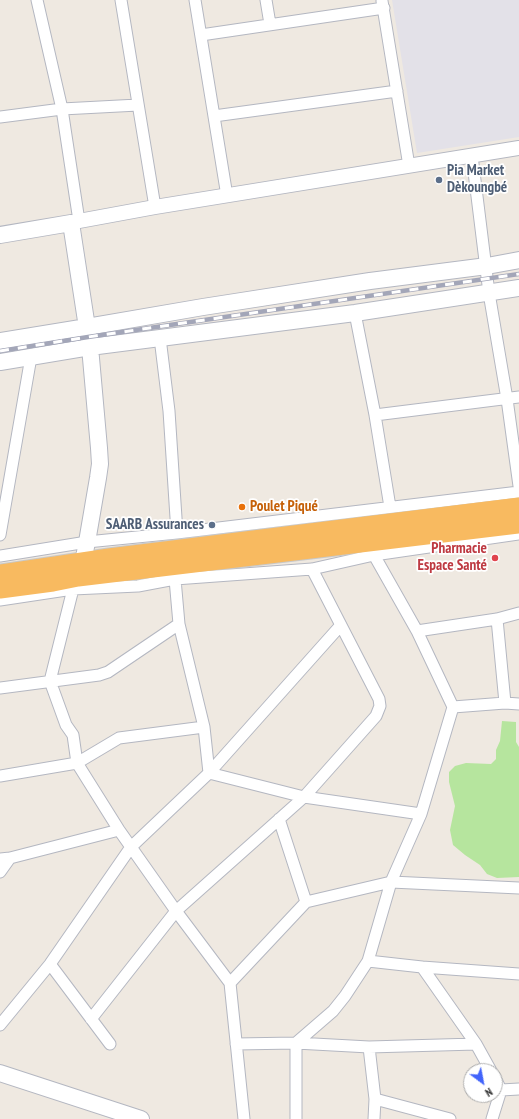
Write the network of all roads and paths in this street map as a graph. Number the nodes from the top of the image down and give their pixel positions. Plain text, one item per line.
1 (37, 0) edge
2 (121, 0) edge
3 (194, 0) edge
4 (266, 0) edge
5 (383, 4) edge
6 (270, 24) junction
7 (201, 35) junction
8 (397, 91) junction
9 (138, 105) junction
10 (62, 109) junction
11 (214, 116) junction
12 (0, 117) edge
13 (519, 148) edge
14 (472, 156) junction
15 (409, 166) junction
16 (227, 196) junction
17 (155, 207) junction
18 (75, 222) junction
19 (0, 235) edge
20 (519, 260) edge
21 (487, 266) junction
22 (519, 288) edge
23 (489, 293) junction
24 (355, 313) junction
25 (87, 327) junction
26 (160, 338) junction
27 (0, 340) edge
28 (90, 347) junction
29 (31, 357) junction
30 (0, 362) edge
31 (519, 397) edge
32 (507, 399) junction
33 (375, 415) junction
34 (519, 486) edge
35 (519, 492) edge
36 (390, 507) junction
37 (519, 507) edge
38 (519, 524) edge
39 (177, 533) junction
40 (519, 534) edge
41 (0, 535) edge
42 (87, 542) junction
43 (374, 555) junction
44 (0, 556) edge
45 (312, 569) junction
46 (0, 574) edge
47 (78, 576) junction
48 (176, 579) junction
49 (0, 589) edge
50 (0, 600) edge
51 (519, 613) edge
52 (497, 619) junction
53 (179, 624) junction
54 (341, 625) junction
55 (418, 631) junction
56 (50, 681) junction
57 (0, 688) edge
58 (505, 703) junction
59 (519, 704) edge
60 (453, 707) junction
61 (204, 727) junction
62 (77, 763) junction
63 (209, 773) junction
64 (0, 776) edge
65 (304, 797) junction
66 (421, 814) junction
67 (279, 819) junction
68 (119, 830) junction
69 (131, 847) junction
70 (5, 859) edge
71 (0, 872) edge
72 (390, 882) junction
73 (519, 888) edge
74 (306, 902) junction
75 (176, 911) junction
76 (368, 961) junction
77 (50, 964) junction
78 (422, 968) junction
79 (519, 974) edge
80 (230, 983) junction
81 (91, 1019) junction
82 (0, 1024) edge
83 (296, 1043) junction
84 (110, 1044) dead end
85 (236, 1044) junction
86 (476, 1044) junction
87 (369, 1047) junction
88 (487, 1063) edge
89 (0, 1073) edge
90 (519, 1089) edge
91 (503, 1090) edge
92 (375, 1099) junction
93 (497, 1103) edge
94 (141, 1119) edge
95 (244, 1119) edge
96 (296, 1119) edge
97 (374, 1119) edge
98 (450, 1119) edge
99 (492, 1119) edge

1 - 10 street
2 - 9 street
3 - 7 street
4 - 6 street
5 - 6 street
5 - 8 street
6 - 7 street
7 - 11 street
8 - 11 street
8 - 15 street
9 - 10 street
9 - 17 street
10 - 12 street
10 - 18 street
11 - 16 street
13 - 14 street
14 - 15 street
14 - 21 street
15 - 16 street
16 - 17 street
17 - 18 street
18 - 19 main road
18 - 25 main road
20 - 21 main road
21 - 23 street
21 - 25 main road
22 - 23 main road
23 - 24 main road
23 - 32 street
24 - 26 main road
24 - 33 street
25 - 27 main road
25 - 28 main road
26 - 28 main road
26 - 39 street
28 - 29 main road
28 - 42 main road
29 - 30 main road
29 - 41 street
31 - 32 street
32 - 33 street
32 - 34 street
33 - 36 street
35 - 36 street
36 - 39 street
37 - 47 highway
38 - 47 highway
39 - 42 street
40 - 43 street
42 - 44 street
42 - 47 main road
43 - 45 street
43 - 55 street
45 - 48 street
45 - 54 street
46 - 47 highway
47 - 48 street
47 - 49 highway
47 - 50 street
47 - 56 street
48 - 53 street
51 - 52 street
52 - 55 street
52 - 58 street
53 - 56 street
53 - 61 street
54 - 63 street
54 - 65 street
55 - 60 street
56 - 57 street
56 - 62 street
58 - 59 street
58 - 60 street
60 - 66 street
61 - 62 street
61 - 63 street
62 - 64 street
62 - 68 street
63 - 65 street
63 - 69 street
65 - 66 street
65 - 67 street
66 - 72 street
67 - 74 street
67 - 75 street
68 - 69 street
68 - 70 street
69 - 75 street
69 - 77 street
70 - 71 street
72 - 73 street
72 - 74 street
72 - 76 street
74 - 80 street
75 - 80 street
75 - 81 street
76 - 78 street
76 - 83 street
77 - 81 street
77 - 82 street
78 - 79 street
78 - 86 street
80 - 85 street
81 - 84 street
83 - 85 street
83 - 87 street
83 - 96 street
85 - 95 street
86 - 87 street
86 - 88 street
87 - 92 street
89 - 94 main road
90 - 91 street
92 - 97 street
92 - 98 street
93 - 99 street

